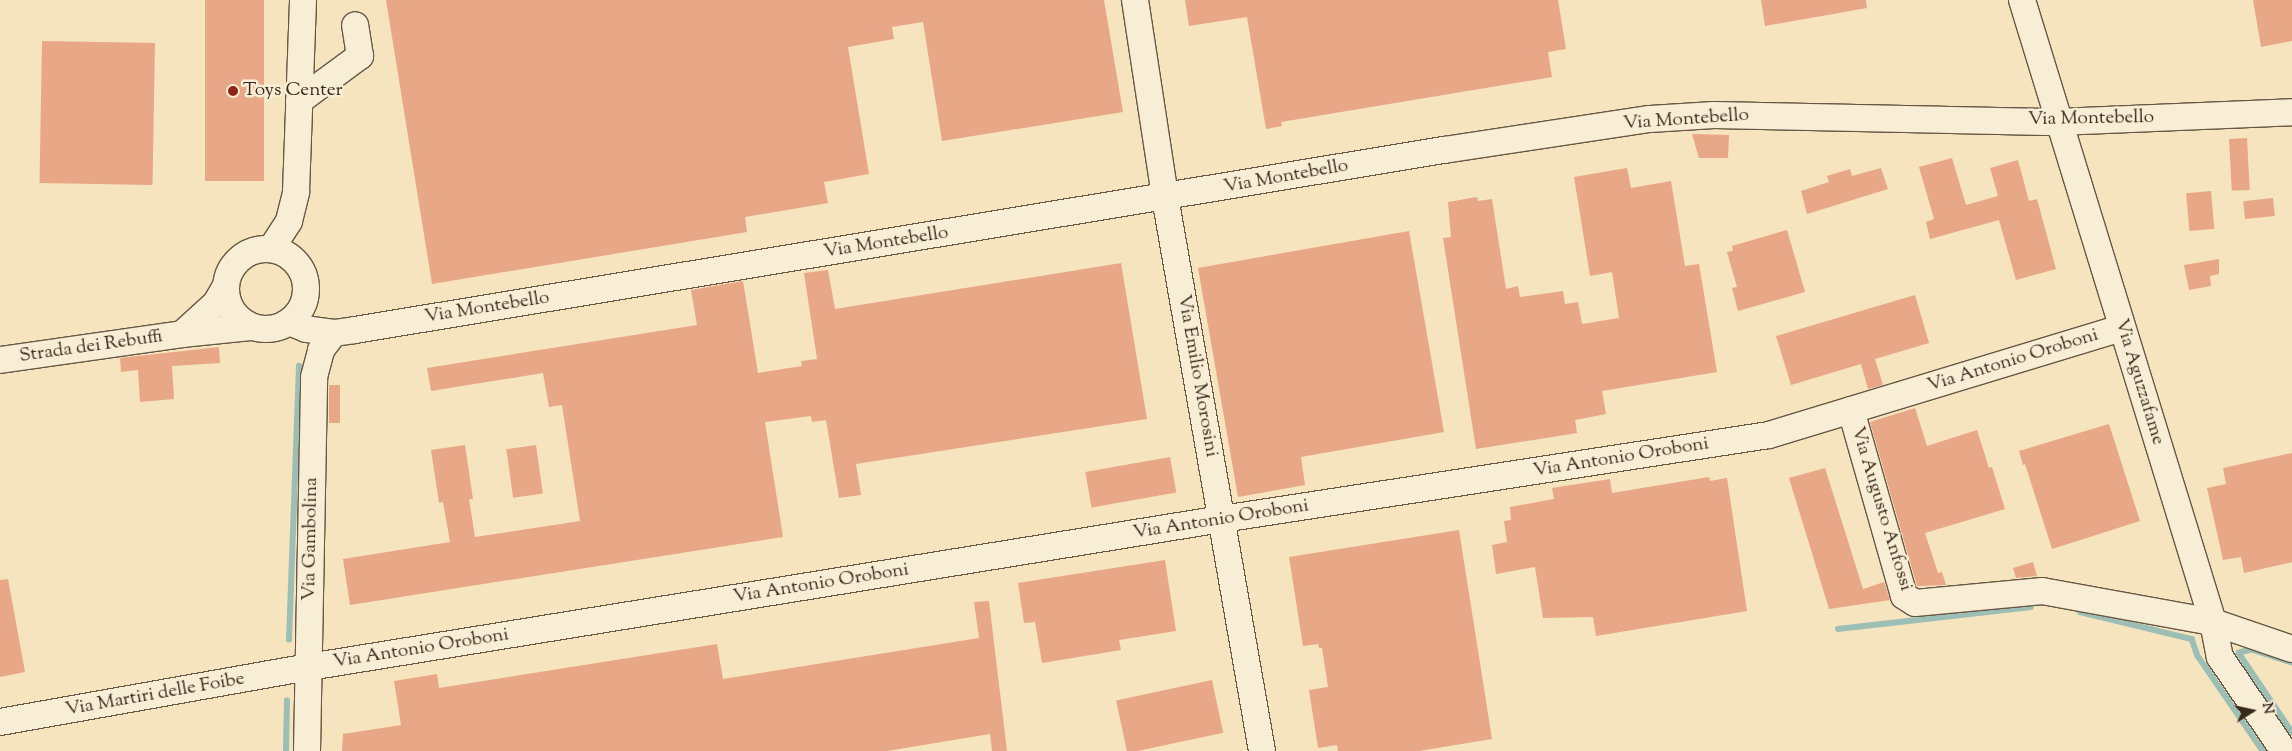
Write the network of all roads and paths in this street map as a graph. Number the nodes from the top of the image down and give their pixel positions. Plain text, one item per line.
1 (303, 0) edge
2 (1135, 0) edge
3 (2022, 0) edge
4 (354, 25) dead end
5 (299, 100) junction
6 (2292, 112) edge
7 (2058, 122) junction
8 (296, 192) junction
9 (1165, 197) junction
10 (271, 249) junction
11 (304, 280) junction
12 (226, 286) junction
13 (297, 325) junction
14 (252, 327) junction
15 (2122, 328) junction
16 (345, 332) junction
17 (182, 334) junction
18 (0, 360) edge
19 (314, 377) junction
20 (1851, 410) junction
21 (1222, 519) junction
22 (2213, 622) junction
23 (2292, 649) edge
24 (309, 667) junction
25 (0, 722) edge
26 (307, 751) edge
27 (1262, 751) edge
28 (2284, 751) edge

1 - 5 street
2 - 9 street, Via Emilio Morosini
3 - 7 street, Via Aguzzafame
4 - 5 street
5 - 8 street
6 - 7 street, Via Montebello
7 - 9 street, Via Montebello
7 - 15 street, Via Aguzzafame
8 - 10 street
8 - 11 street
9 - 16 street, Via Montebello
9 - 21 street, Via Emilio Morosini
10 - 11 street
10 - 12 street
11 - 13 street
11 - 16 street, Via Montebello
12 - 14 street
12 - 17 street, Strada dei Rebuffi
13 - 14 street
13 - 16 street
13 - 19 street
14 - 17 street, Strada dei Rebuffi
15 - 20 street, Via Antonio Oroboni
15 - 22 street, Via Aguzzafame
16 - 19 street, Via Gambolina
17 - 18 street, Strada dei Rebuffi
19 - 24 street, Via Gambolina
20 - 21 street, Via Antonio Oroboni
20 - 22 street, Via Augusto Anfossi
21 - 24 street, Via Antonio Oroboni
21 - 27 street, Via Emilio Morosini
22 - 23 street, Via Augusto Anfossi
22 - 28 street, Via Aguzzafame
24 - 25 street, Via Martiri delle Foibe
24 - 26 street, Via Gambolina

